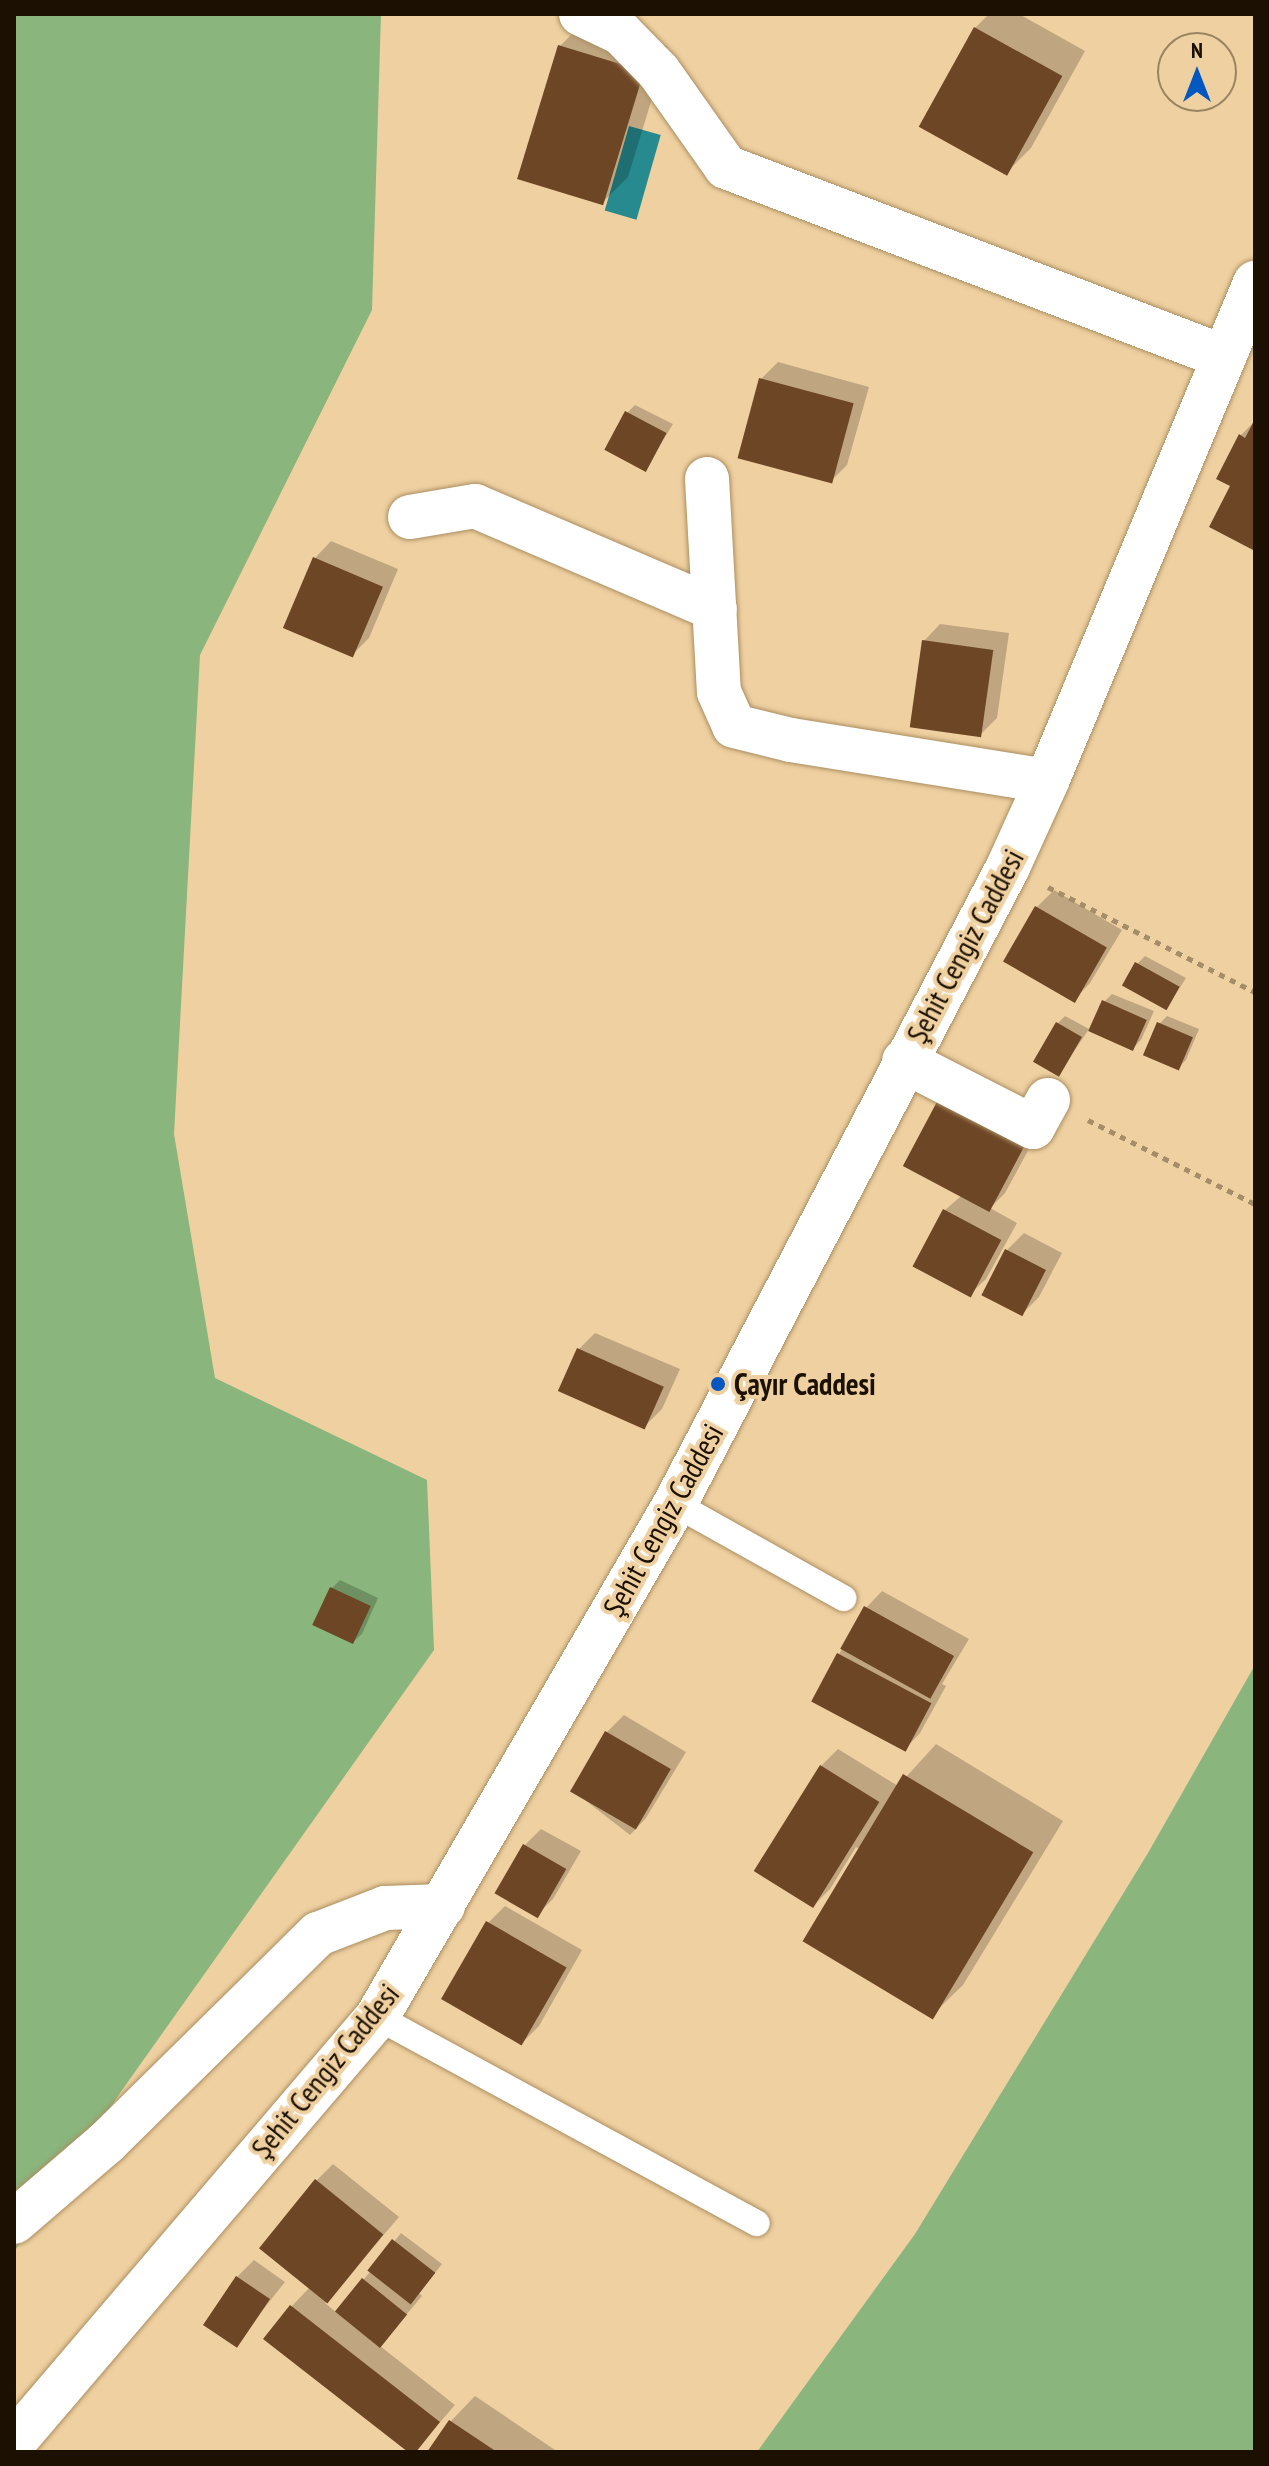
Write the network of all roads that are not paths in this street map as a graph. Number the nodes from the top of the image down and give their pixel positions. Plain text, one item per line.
1 (581, 14) edge
2 (1255, 283) edge
3 (1224, 357) junction
4 (707, 479) dead end
5 (410, 517) dead end
6 (715, 609) junction
7 (1047, 781) junction
8 (904, 1061) junction
9 (1048, 1100) road end
10 (675, 1504) junction
11 (843, 1598) dead end
12 (443, 1906) junction
13 (377, 2017) junction
14 (14, 2222) edge
15 (757, 2223) dead end
16 (14, 2442) edge

1 - 3 street
2 - 3 street, Şehit Cengiz Caddesi
3 - 7 street, Şehit Cengiz Caddesi
4 - 6 street
5 - 6 street
6 - 7 street
7 - 8 street, Şehit Cengiz Caddesi
8 - 9 street
8 - 10 street, Şehit Cengiz Caddesi
10 - 11 lane
10 - 12 street, Şehit Cengiz Caddesi
12 - 13 street, Şehit Cengiz Caddesi
12 - 14 street
13 - 15 lane
13 - 16 street, Şehit Cengiz Caddesi

